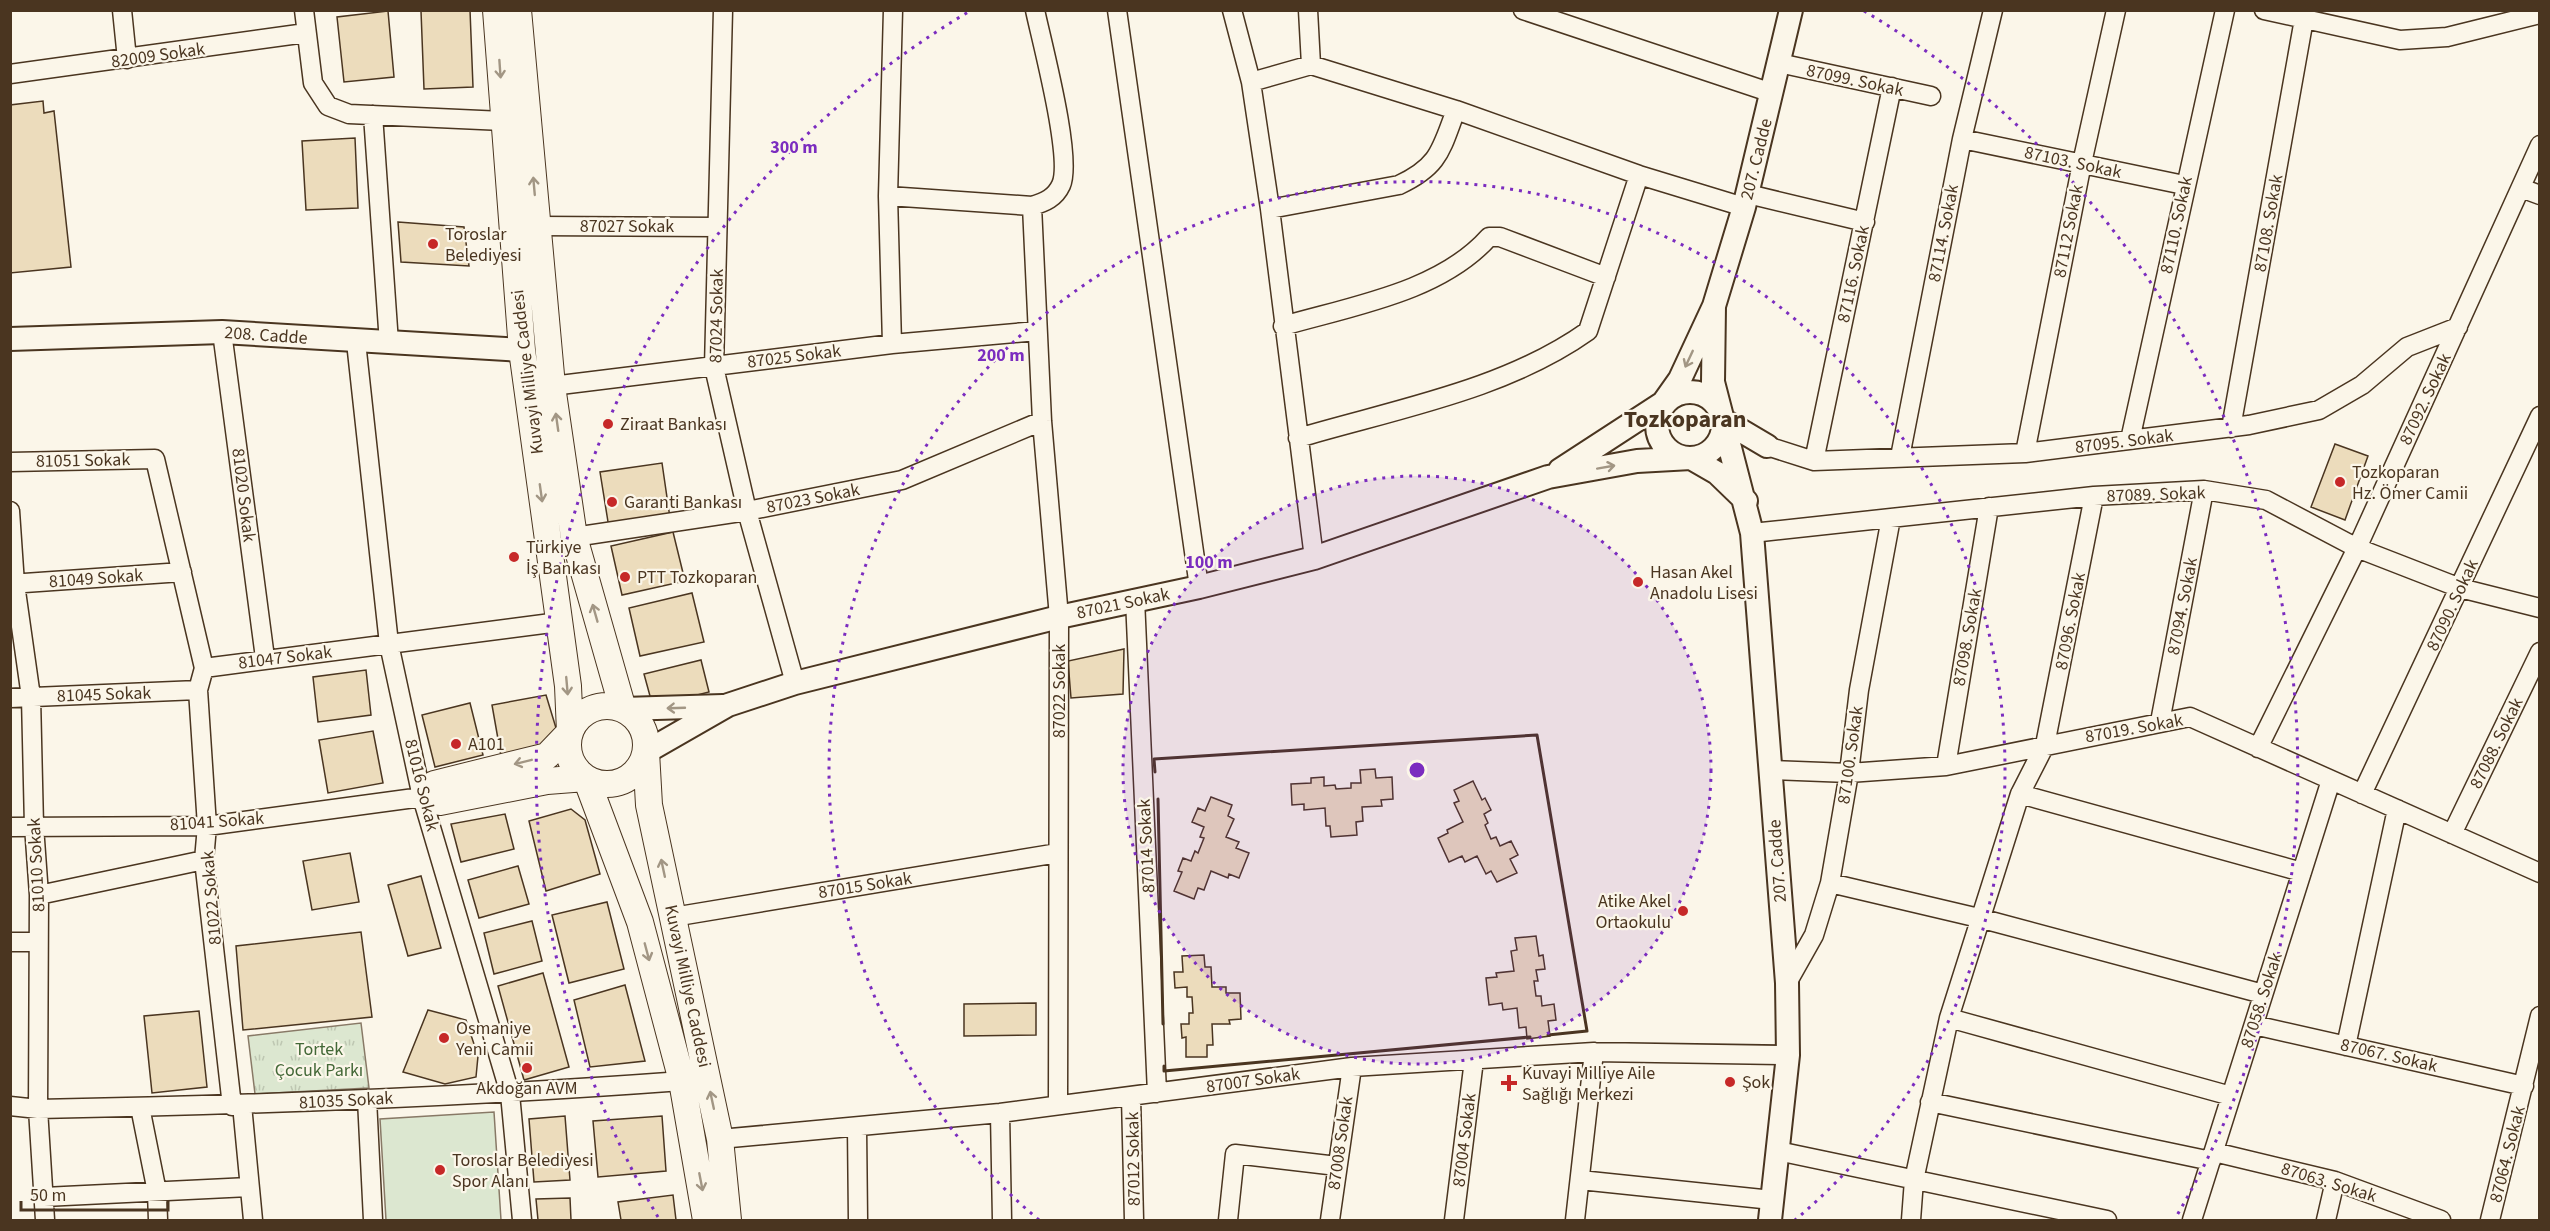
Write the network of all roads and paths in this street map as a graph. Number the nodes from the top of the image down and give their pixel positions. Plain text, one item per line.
1 (122, 10) edge
2 (304, 10) edge
3 (496, 10) edge
4 (518, 10) edge
5 (723, 10) edge
6 (893, 10) edge
7 (1035, 10) edge
8 (1117, 10) edge
9 (1232, 10) edge
10 (1308, 10) edge
11 (1522, 10) edge
12 (1791, 10) edge
13 (2116, 10) edge
14 (2225, 10) edge
15 (2264, 10) edge
16 (1990, 11) edge
17 (2540, 14) edge
18 (2304, 19) junction
19 (306, 33) junction
20 (127, 59) junction
21 (1779, 63) junction
22 (1311, 65) junction
23 (10, 74) edge
24 (1251, 82) junction
25 (1892, 87) junction
26 (1772, 93) junction
27 (1931, 96) dead end
28 (1456, 110) junction
29 (373, 115) junction
30 (503, 121) junction
31 (1962, 140) junction
32 (2540, 145) edge
33 (2082, 163) junction
34 (1639, 175) junction
35 (2184, 185) junction
36 (2521, 188) junction
37 (2540, 195) edge
38 (888, 196) junction
39 (1746, 200) junction
40 (1032, 206) junction
41 (1270, 209) junction
42 (1864, 222) junction
43 (537, 226) junction
44 (717, 227) junction
45 (1606, 278) junction
46 (1714, 306) junction
47 (1283, 326) junction
48 (2458, 327) junction
49 (1036, 331) junction
50 (222, 332) junction
51 (10, 339) edge
52 (356, 342) junction
53 (388, 343) junction
54 (892, 344) junction
55 (522, 350) junction
56 (714, 367) junction
57 (552, 386) junction
58 (1663, 403) junction
59 (2540, 416) edge
60 (1723, 420) junction
61 (1042, 421) junction
62 (2231, 428) junction
63 (1298, 438) junction
64 (2130, 440) junction
65 (1767, 446) joint
66 (2025, 453) junction
67 (1691, 458) junction
68 (1900, 458) junction
69 (1814, 461) junction
70 (10, 462) edge
71 (1548, 477) junction
72 (2204, 490) junction
73 (2094, 496) junction
74 (1746, 501) junction
75 (1989, 507) junction
76 (10, 511) edge
77 (747, 511) junction
78 (1891, 518) junction
79 (1752, 533) junction
80 (573, 537) junction
81 (2356, 548) junction
82 (1314, 558) junction
83 (182, 572) junction
84 (13, 584) edge
85 (1199, 587) junction
86 (2460, 588) junction
87 (1135, 599) junction
88 (2540, 608) edge
89 (1059, 616) junction
90 (559, 622) junction
91 (389, 644) junction
92 (2540, 652) edge
93 (265, 658) junction
94 (204, 668) junction
95 (795, 683) junction
96 (198, 690) junction
97 (31, 697) junction
98 (10, 698) edge
99 (728, 705) junction
100 (623, 709) junction
101 (2160, 722) junction
102 (570, 732) junction
103 (2045, 745) junction
104 (2258, 747) junction
105 (646, 752) junction
106 (1946, 766) junction
107 (1771, 770) junction
108 (1849, 773) junction
109 (586, 778) junction
110 (2331, 780) junction
111 (2020, 794) junction
112 (2362, 794) junction
113 (422, 797) junction
114 (2397, 809) junction
115 (207, 825) junction
116 (34, 826) junction
117 (10, 827) edge
118 (2452, 834) junction
119 (1058, 853) junction
120 (204, 860) junction
121 (2302, 872) junction
122 (2540, 873) edge
123 (1830, 883) junction
124 (39, 895) junction
125 (673, 917) junction
126 (1983, 919) junction
127 (10, 942) edge
128 (38, 942) junction
129 (1787, 983) junction
130 (2263, 994) junction
131 (2540, 1016) edge
132 (1949, 1018) junction
133 (2254, 1025) junction
134 (2346, 1046) junction
135 (1594, 1052) junction
136 (1788, 1055) junction
137 (1474, 1060) junction
138 (1352, 1066) junction
139 (682, 1081) junction
140 (2524, 1086) junction
141 (1157, 1093) junction
142 (510, 1094) junction
143 (2231, 1096) junction
144 (1131, 1097) junction
145 (367, 1099) junction
146 (1930, 1102) junction
147 (1058, 1105) junction
148 (10, 1106) edge
149 (237, 1106) junction
150 (140, 1107) junction
151 (38, 1109) junction
152 (1000, 1113) junction
153 (857, 1128) junction
154 (720, 1139) junction
155 (1778, 1151) junction
156 (2212, 1157) junction
157 (1337, 1166) junction
158 (1580, 1180) junction
159 (1914, 1180) junction
160 (2335, 1180) junction
161 (249, 1187) junction
162 (157, 1192) junction
163 (44, 1197) junction
164 (1771, 1210) edge
165 (45, 1221) edge
166 (158, 1221) edge
167 (253, 1221) edge
168 (373, 1221) edge
169 (522, 1221) edge
170 (706, 1221) edge
171 (728, 1221) edge
172 (858, 1221) edge
173 (1002, 1221) edge
174 (1134, 1221) edge
175 (1228, 1221) edge
176 (1330, 1221) edge
177 (1454, 1221) edge
178 (1575, 1221) edge
179 (1911, 1221) edge
180 (2107, 1221) edge
181 (2192, 1221) edge
182 (2326, 1221) edge
183 (2441, 1221) edge
184 (2490, 1221) edge

1 - 20 street
2 - 19 street
3 -> 30 main road, Kuvayi Milliye Caddesi
43 -> 4 main road, Kuvayi Milliye Caddesi
5 - 44 street, 87024 Sokak
6 - 38 street
7 - 40 street
8 - 85 street
9 - 24 street
10 - 22 street
11 - 26 street
12 - 21 street, 207. Cadde
13 - 33 street, 87112 Sokak
14 - 35 street, 87110. Sokak
15 - 18 street
16 - 31 street, 87114. Sokak
17 - 18 street
18 - 62 street, 87108. Sokak
19 - 20 street, 82009 Sokak
19 - 29 street
20 - 23 street, 82009 Sokak
21 - 25 street, 87099. Sokak
21 - 26 street, 207. Cadde
22 - 24 street
22 - 28 street
24 - 41 street
25 - 27 street, 87099. Sokak
25 - 42 street, 87116. Sokak
26 - 39 street, 207. Cadde
28 - 34 street
28 - 41 street
29 - 30 street
29 - 53 street
30 - 55 main road, Kuvayi Milliye Caddesi
31 - 33 street, 87103. Sokak
31 - 68 street, 87114. Sokak
32 - 36 street, 87092. Sokak
33 - 35 street, 87103. Sokak
33 - 66 street, 87112 Sokak
34 - 39 street
34 - 45 street
35 - 64 street, 87110. Sokak
36 - 37 street
36 - 48 street, 87092. Sokak
38 - 40 street
38 - 54 street
39 - 42 street
39 - 46 street, 207. Cadde
40 - 49 street, 87022 Sokak
41 - 47 street
42 - 69 street, 87116. Sokak
43 - 44 street, 87027 Sokak
43 - 57 main road, Kuvayi Milliye Caddesi
44 - 56 street, 87024 Sokak
45 - 47 street
45 - 63 street
46 -> 58 street
46 - 60 street, 207. Cadde
47 - 63 street
48 - 62 street, 87095. Sokak
48 - 81 street, 87092. Sokak
49 - 54 street, 87025 Sokak
49 - 61 street, 87022 Sokak
50 - 51 street, 208. Cadde
50 - 52 street, 208. Cadde
50 - 93 street, 81020 Sokak
52 - 53 street, 208. Cadde
52 - 91 street, 81016 Sokak
53 - 55 street, 208. Cadde
54 - 56 street, 87025 Sokak
55 -> 90 main road, Kuvayi Milliye Caddesi
56 - 57 street, 87025 Sokak
56 - 77 street, 87024 Sokak
80 -> 57 main road, Kuvayi Milliye Caddesi
58 - 60 street
58 - 67 street
58 - 71 street
59 - 86 street, 87090. Sokak
60 - 65 street
60 - 67 street
60 - 74 street, 207. Cadde
61 - 77 street, 87023 Sokak
61 - 89 street, 87022 Sokak
62 - 64 street, 87095. Sokak
63 - 82 street
64 - 66 street, 87095. Sokak
65 - 69 street, 87095. Sokak
66 - 68 street, 87095. Sokak
71 -> 67 street
67 - 74 street
68 - 69 street, 87095. Sokak
70 - 83 street, 81051 Sokak
71 - 82 street, 87021 Sokak
72 - 73 street, 87089. Sokak
72 - 81 street, 87089. Sokak
72 - 101 street, 87094. Sokak
73 - 75 street, 87089. Sokak
73 - 103 street, 87096. Sokak
74 - 79 street, 207. Cadde
75 - 78 street, 87089. Sokak
75 - 106 street, 87098. Sokak
76 - 84 street, 81010 Sokak
77 - 80 street, 87023 Sokak
77 - 95 street, 87024 Sokak
78 - 79 street, 87089. Sokak
78 - 108 street, 87100. Sokak
79 - 107 street, 207. Cadde
100 -> 80 main road, Kuvayi Milliye Caddesi
81 - 86 street, 87089. Sokak
81 - 104 street, 87092. Sokak
82 - 85 street, 87021 Sokak
83 - 84 street, 81049 Sokak
83 - 94 street
84 - 97 street, 81010 Sokak
85 - 87 street, 87021 Sokak
86 - 88 street, 87089. Sokak
86 - 112 street, 87090. Sokak
87 - 89 street, 87021 Sokak
87 - 141 street, 87014 Sokak
89 - 95 street, 87021 Sokak
89 - 119 street, 87022 Sokak
90 - 91 street, 81047 Sokak
90 -> 102 main road, Kuvayi Milliye Caddesi
91 - 93 street, 81047 Sokak
91 - 113 street, 81016 Sokak
92 - 118 street, 87088. Sokak
93 - 94 street, 81047 Sokak
94 - 96 street
95 - 99 street, 87021 Sokak
96 - 97 street, 81045 Sokak
96 - 115 street, 81022 Sokak
97 - 98 street, 81045 Sokak
97 - 116 street, 81010 Sokak
99 -> 100 street, 87021 Sokak
99 - 105 street, 87021 Sokak
100 - 102 main road
100 - 105 main road
101 - 103 street, 87019. Sokak
101 - 104 street, 87019. Sokak
102 - 109 main road
102 -> 113 main road
103 - 106 street, 87019. Sokak
103 - 111 street, 87096. Sokak
104 - 110 street, 87019. Sokak
105 - 109 main road
125 -> 105 main road, Kuvayi Milliye Caddesi
106 - 108 street, 87019. Sokak
107 - 108 street, 87019. Sokak
107 - 129 street, 207. Cadde
108 - 123 street, 87100. Sokak
109 - 113 main road
109 -> 139 main road, Kuvayi Milliye Caddesi
110 - 112 street, 87019. Sokak
110 - 121 street, 87058. Sokak
111 - 121 street
111 - 126 street, 87096. Sokak
112 - 114 street, 87019. Sokak
113 - 115 street, 81041 Sokak
113 - 142 street, 81016 Sokak
114 - 118 street, 87019. Sokak
114 - 134 street
115 - 116 street, 81041 Sokak
115 - 120 street, 81022 Sokak
116 - 117 street, 81041 Sokak
116 - 124 street, 81010 Sokak
118 - 122 street, 87019. Sokak
119 - 125 street, 87015 Sokak
119 - 147 street, 87022 Sokak
120 - 124 street
120 - 149 street, 81022 Sokak
121 - 130 street, 87058. Sokak
123 - 126 street
123 - 129 street, 87100. Sokak
124 - 128 street, 81010 Sokak
154 -> 125 main road, Kuvayi Milliye Caddesi
126 - 130 street
126 - 132 street, 87096. Sokak
127 - 128 street
128 - 151 street, 81010 Sokak
129 - 136 street, 207. Cadde
130 - 133 street, 87058. Sokak
131 - 140 street, 87064. Sokak
132 - 143 street
132 - 146 street, 87096. Sokak
133 - 134 street, 87067. Sokak
133 - 143 street, 87058. Sokak
134 - 140 street, 87067. Sokak
135 - 136 street, 87007 Sokak
135 - 137 street, 87007 Sokak
135 - 158 street
136 - 155 street, 207. Cadde
137 - 138 street, 87007 Sokak
137 - 177 street, 87004 Sokak
138 - 141 street, 87007 Sokak
138 - 157 street, 87008 Sokak
139 - 142 street, 81035 Sokak
139 -> 170 main road, Kuvayi Milliye Caddesi
140 - 184 street, 87064. Sokak
141 - 144 street, 87007 Sokak
142 - 145 street, 81035 Sokak
142 - 169 street, 81016 Sokak
143 - 156 street, 87058. Sokak
144 - 147 street, 87007 Sokak
144 - 174 street, 87012 Sokak
145 - 149 street, 81035 Sokak
145 - 168 street
146 - 156 street, 87063. Sokak
146 - 159 street, 87096. Sokak
147 - 152 street, 87007 Sokak
148 - 151 street, 81035 Sokak
149 - 150 street, 81035 Sokak
149 - 161 street, 81022 Sokak
150 - 151 street, 81035 Sokak
150 - 162 street
151 - 163 street, 81010 Sokak
152 - 153 street, 87007 Sokak
152 - 173 street
153 - 154 street, 87007 Sokak
153 - 172 street
154 - 171 main road, Kuvayi Milliye Caddesi
155 - 159 street
155 - 164 street, 207. Cadde
156 - 160 street, 87063. Sokak
156 - 181 street, 87058. Sokak
157 - 175 street
157 - 176 street, 87008 Sokak
158 - 164 street
158 - 178 street
159 - 179 street, 87096. Sokak
159 - 180 street
160 - 182 street
160 - 183 street, 87063. Sokak
161 - 162 street
161 - 167 street, 81022 Sokak
162 - 163 street
162 - 166 street
163 - 165 street, 81010 Sokak

